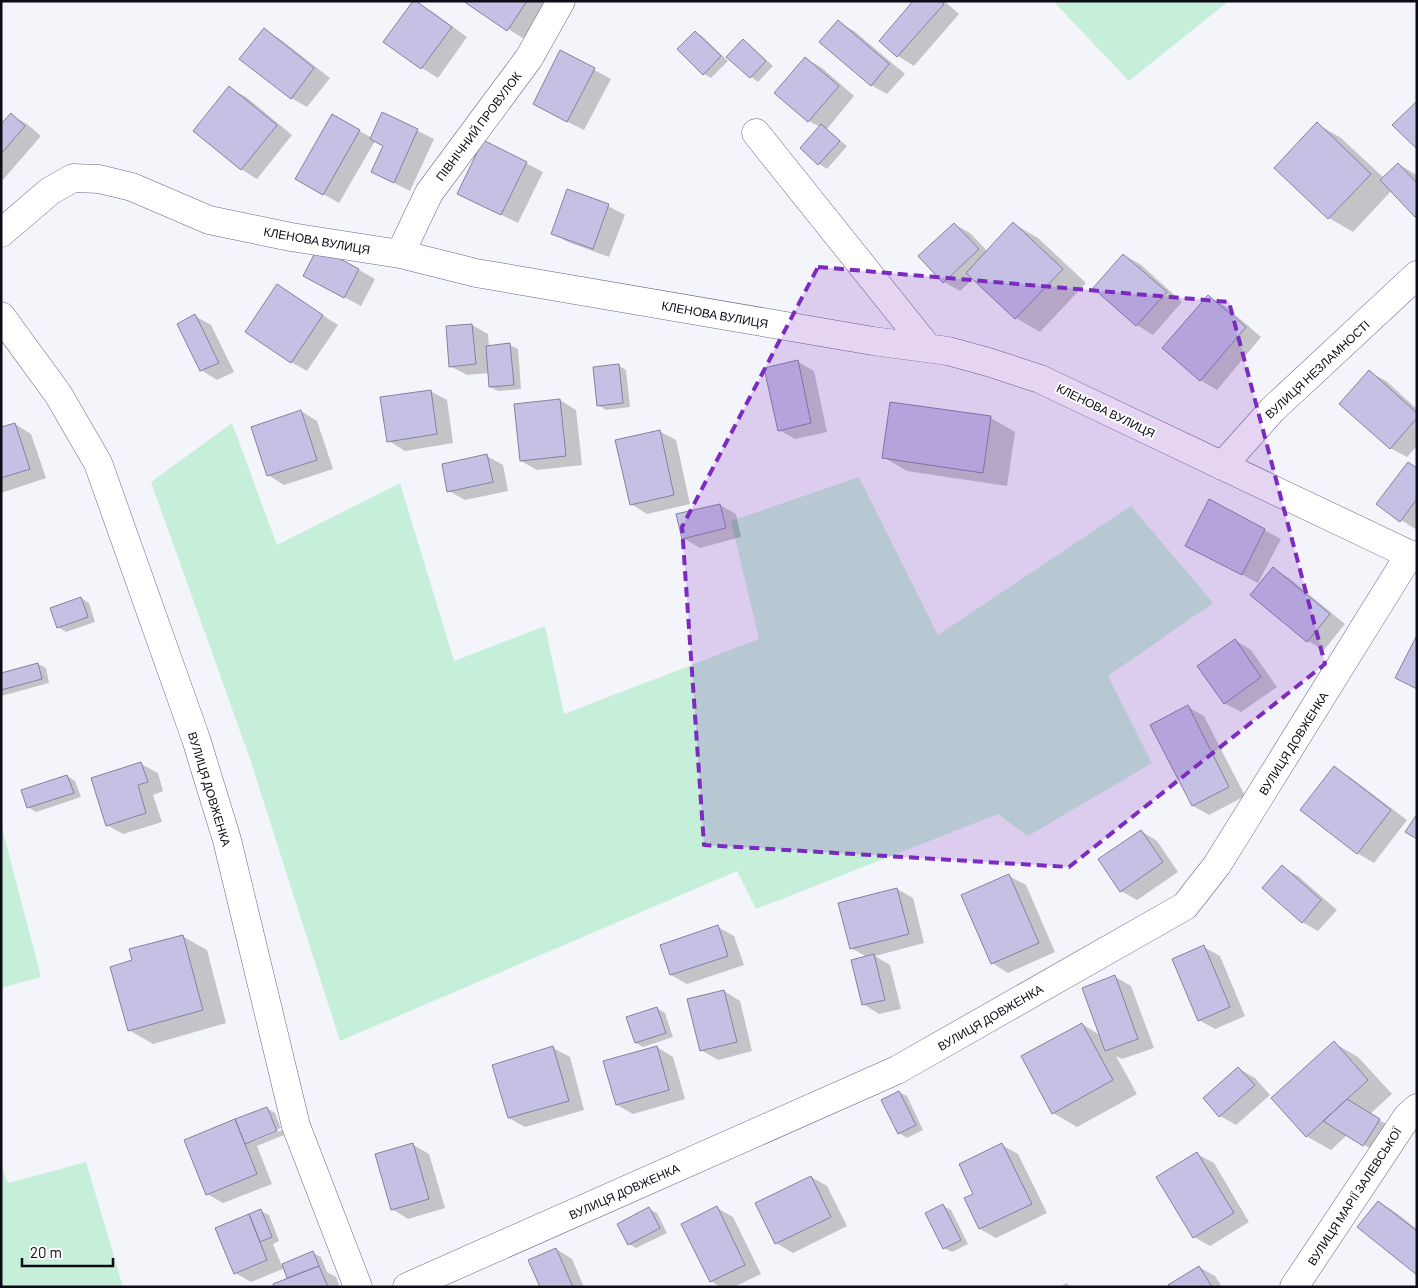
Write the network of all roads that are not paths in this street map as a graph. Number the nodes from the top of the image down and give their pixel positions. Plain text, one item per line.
1 (561, 1) edge
2 (756, 133) dead end
3 (1, 233) edge
4 (400, 254) junction
5 (1417, 275) edge
6 (1, 316) edge
7 (928, 348) junction
8 (1222, 466) junction
9 (1413, 556) edge
10 (1417, 1108) edge
11 (358, 1287) edge
12 (407, 1287) edge
13 (1294, 1287) edge

1 - 4 street, ПІВНІЧНИЙ ПРОВУЛОК
2 - 7 street
3 - 4 street, КЛЕНОВА ВУЛИЦЯ
4 - 7 street, КЛЕНОВА ВУЛИЦЯ
5 - 8 street, ВУЛИЦЯ НЕЗЛАМНОСТІ
6 - 11 street, ВУЛИЦЯ ДОВЖЕНКА
7 - 8 street, КЛЕНОВА ВУЛИЦЯ
8 - 9 street, КЛЕНОВА ВУЛИЦЯ
9 - 12 street, ВУЛИЦЯ ДОВЖЕНКА
10 - 13 street, ВУЛИЦЯ МАРІЇ ЗАЛЕВСЬКОЇ

